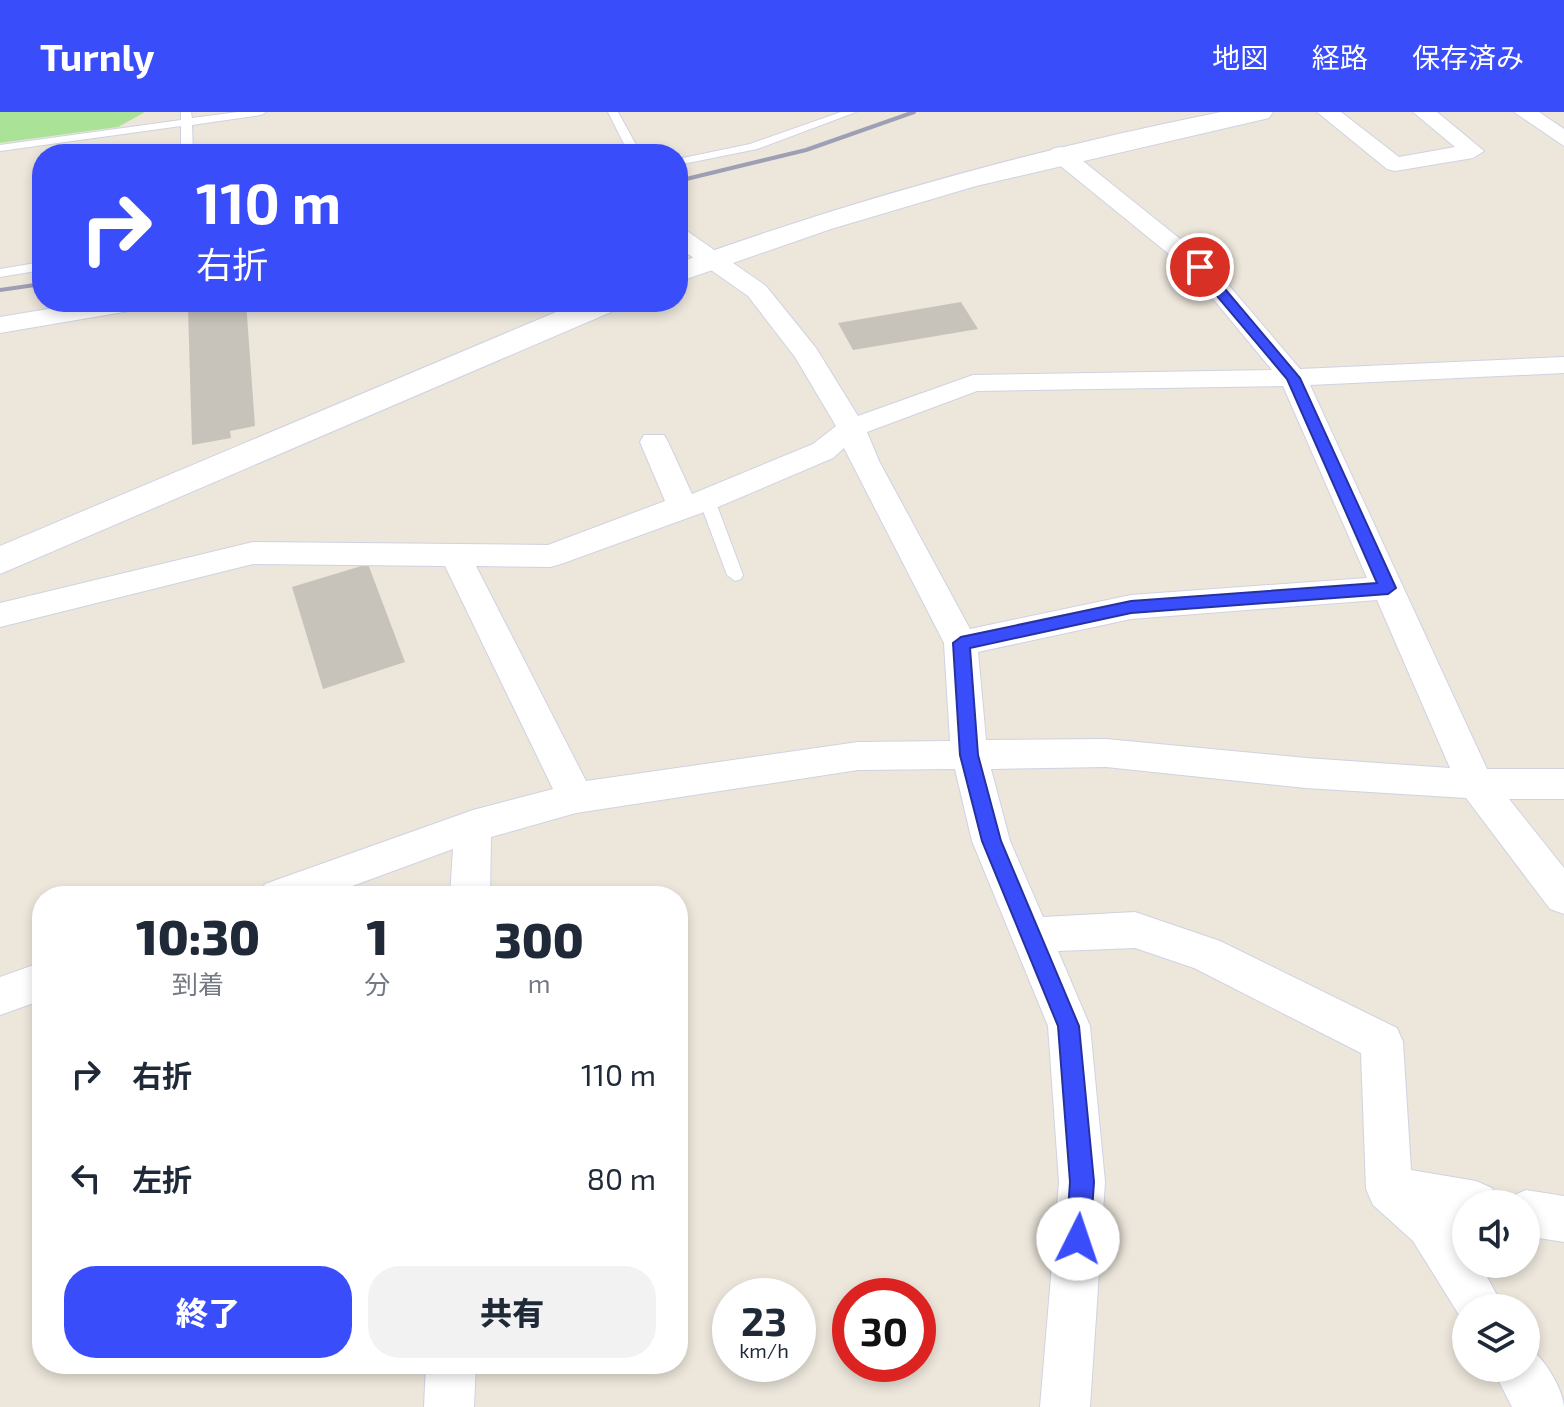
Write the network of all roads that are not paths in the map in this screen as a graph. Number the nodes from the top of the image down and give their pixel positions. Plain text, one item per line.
1 (261, 112) edge
2 (613, 112) edge
3 (851, 112) edge
4 (1260, 112) edge
5 (1328, 112) edge
6 (1424, 112) edge
7 (1525, 112) edge
8 (186, 117) edge
9 (1564, 139) edge
10 (187, 144) edge
11 (630, 144) edge
12 (0, 148) edge
13 (1060, 154) junction
14 (688, 160) edge
15 (688, 242) edge
16 (714, 259) junction
17 (32, 268) edge
18 (688, 269) edge
19 (0, 273) edge
20 (75, 312) edge
21 (584, 312) edge
22 (2, 324) edge
23 (0, 354) edge
24 (1564, 365) edge
25 (1293, 378) junction
26 (851, 428) junction
27 (654, 442) dead end
28 (694, 503) junction
29 (454, 553) junction
30 (0, 561) edge
31 (735, 575) dead end
32 (1388, 588) junction
33 (0, 615) edge
34 (961, 643) junction
35 (969, 755) junction
36 (1476, 784) junction
37 (1564, 784) edge
38 (576, 798) junction
39 (473, 826) junction
40 (307, 886) edge
41 (470, 886) edge
42 (1564, 897) edge
43 (1032, 935) junction
44 (32, 985) edge
45 (0, 996) edge
46 (1389, 1189) junction
47 (1452, 1200) edge
48 (1540, 1215) edge
49 (1564, 1219) edge
50 (1471, 1294) edge
51 (451, 1374) edge
52 (1526, 1382) edge
53 (449, 1407) edge
54 (1065, 1407) edge
55 (1541, 1407) edge

1 - 8 lane
2 - 11 lane
3 - 14 lane
4 - 13 street
5 - 6 street
7 - 9 street
8 - 10 lane
8 - 12 lane
13 - 16 street
13 - 25 street
15 - 16 street
16 - 18 street
16 - 26 street
17 - 19 lane
20 - 22 street
21 - 30 street
22 - 23 street
24 - 25 street
25 - 26 street
25 - 32 street
26 - 28 street
26 - 34 street
27 - 28 street
28 - 29 street
28 - 31 lane
29 - 33 street
29 - 38 street
32 - 34 street
32 - 36 street
34 - 35 street
35 - 36 street
35 - 38 street
35 - 43 street
36 - 37 street
36 - 42 street
38 - 39 street
39 - 40 street
39 - 41 street
43 - 46 street
43 - 54 street
44 - 45 street
46 - 47 street
46 - 50 street
48 - 49 street
51 - 53 street
52 - 55 street

